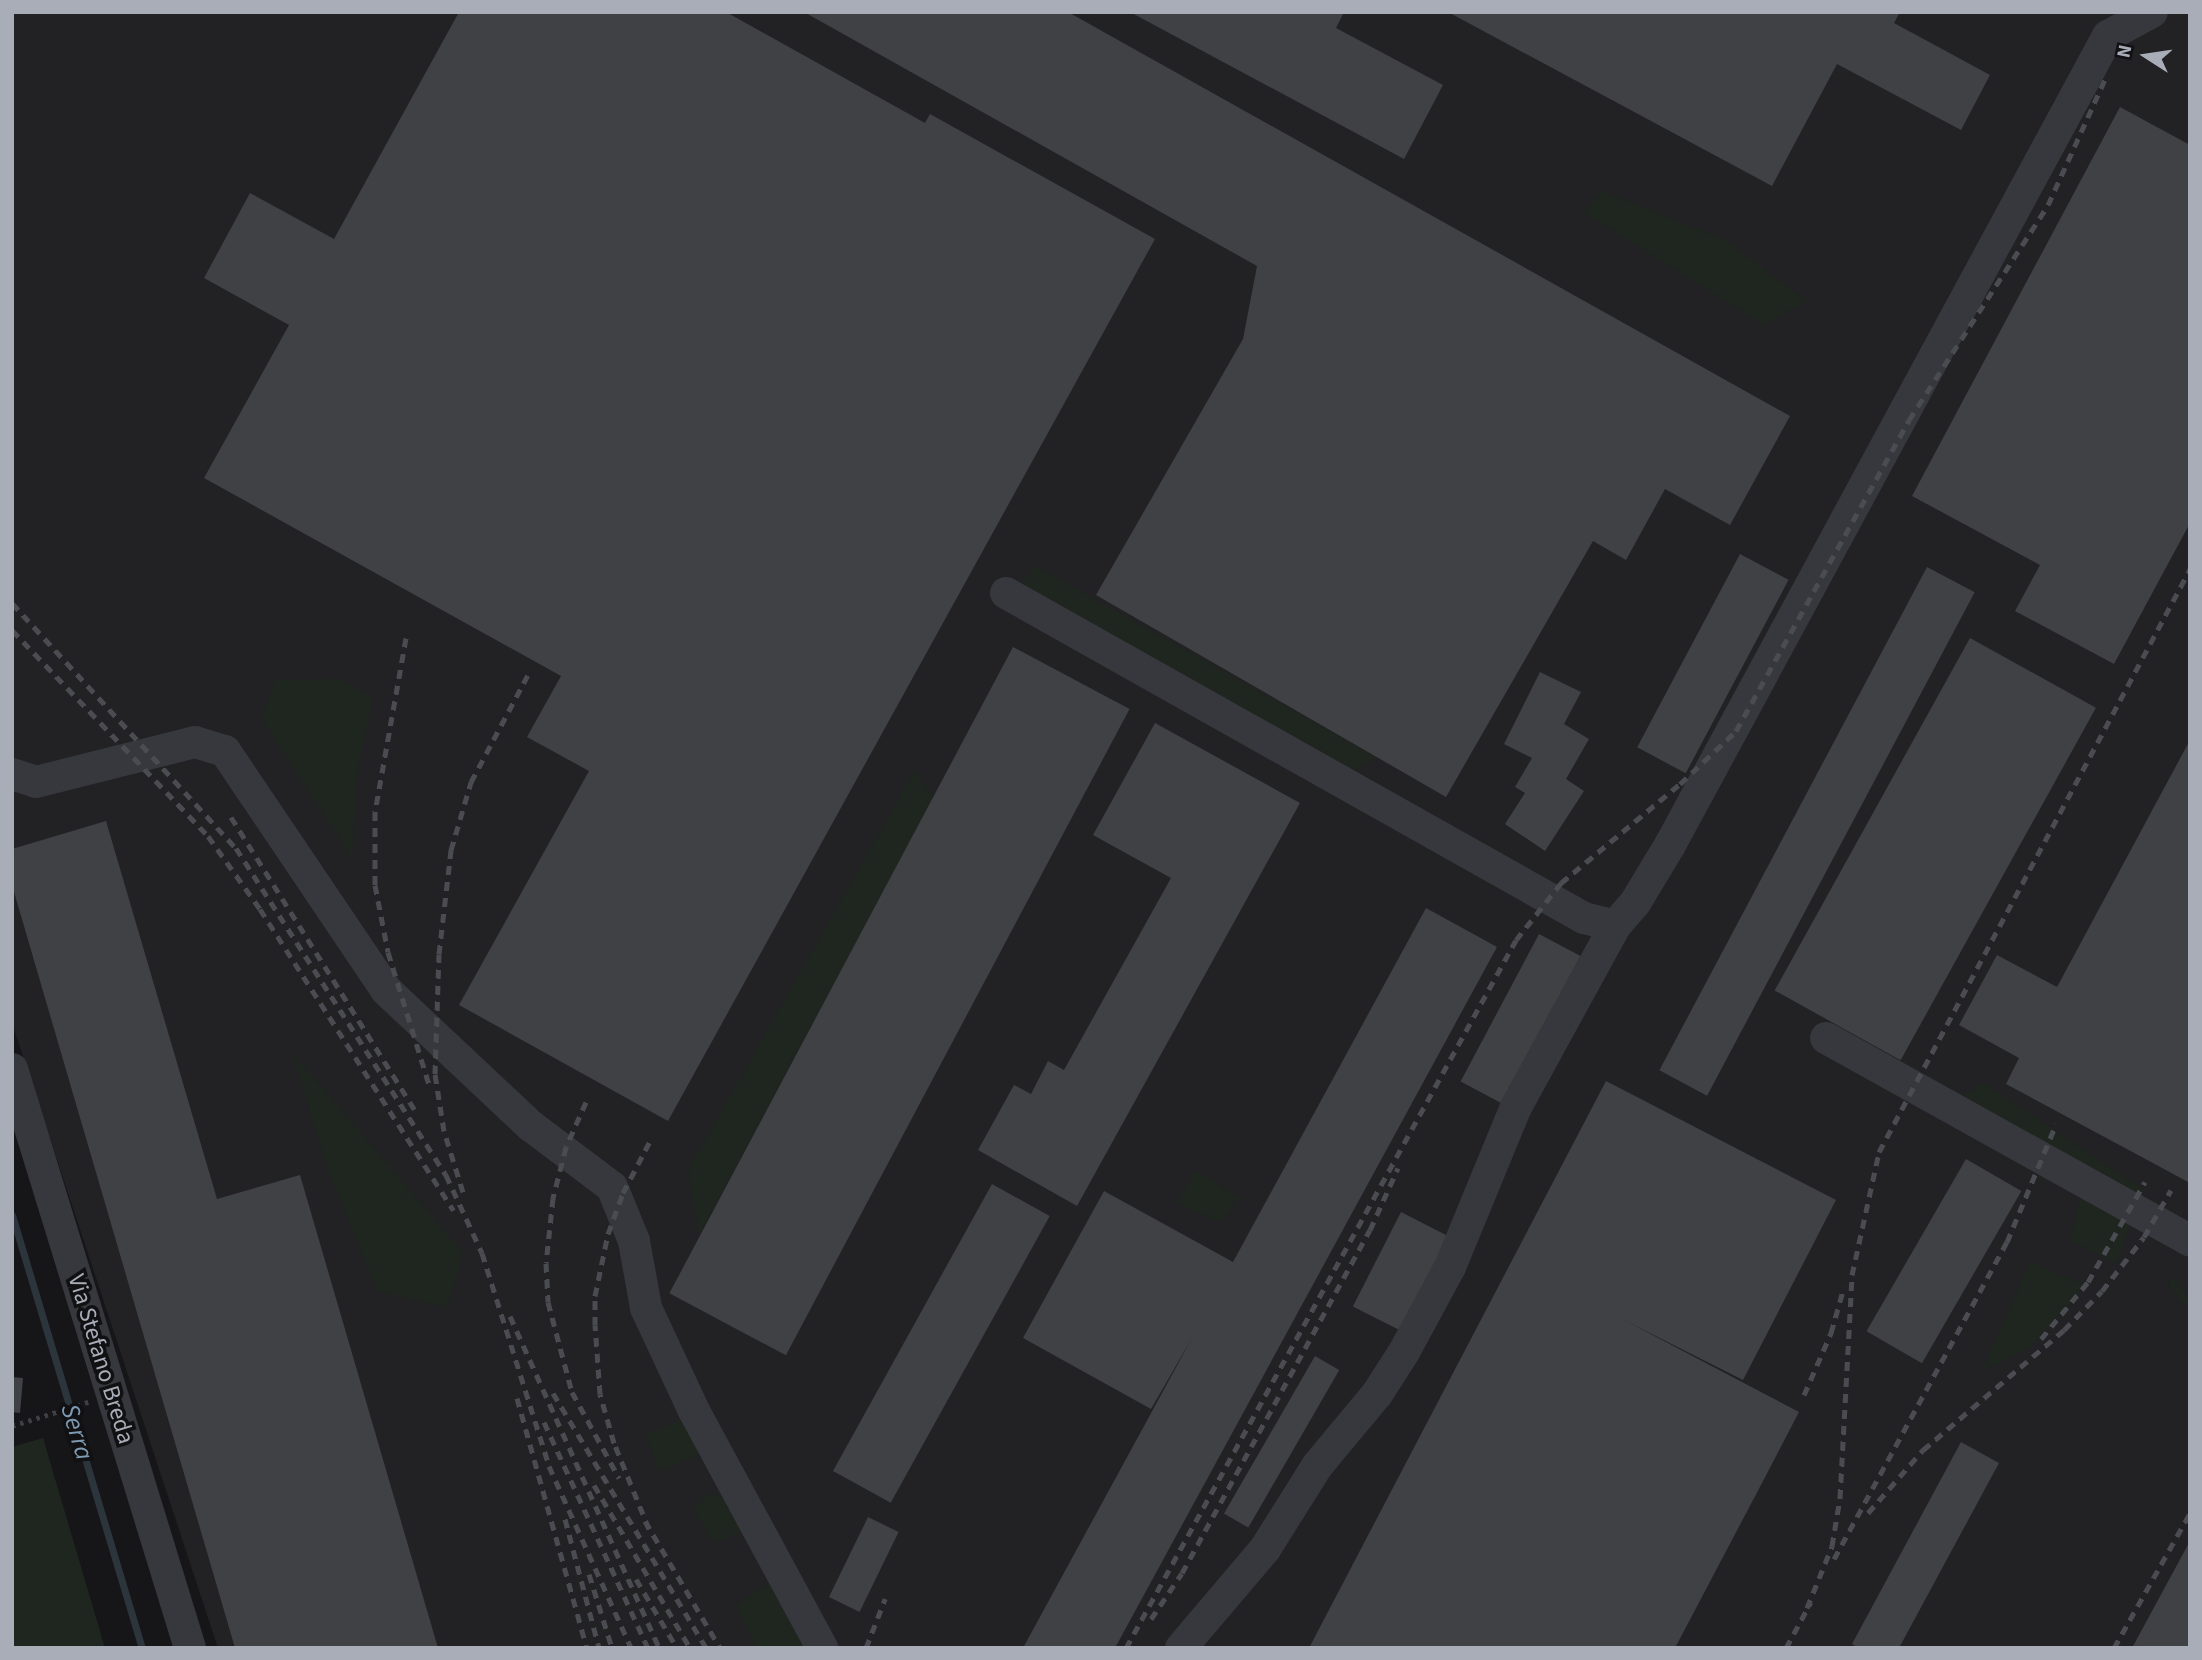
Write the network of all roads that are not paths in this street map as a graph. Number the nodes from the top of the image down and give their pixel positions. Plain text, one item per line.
1 (2152, 12) edge
2 (1006, 593) dead end
3 (12, 774) edge
4 (1615, 926) junction
5 (1826, 1038) dead end
6 (12, 1069) edge
7 (2185, 1242) edge
8 (190, 1648) edge
9 (822, 1648) edge
10 (1181, 1648) edge

1 - 4 street
2 - 4 street
3 - 9 street
4 - 10 street
5 - 7 street
6 - 8 street, Via Stefano Breda

